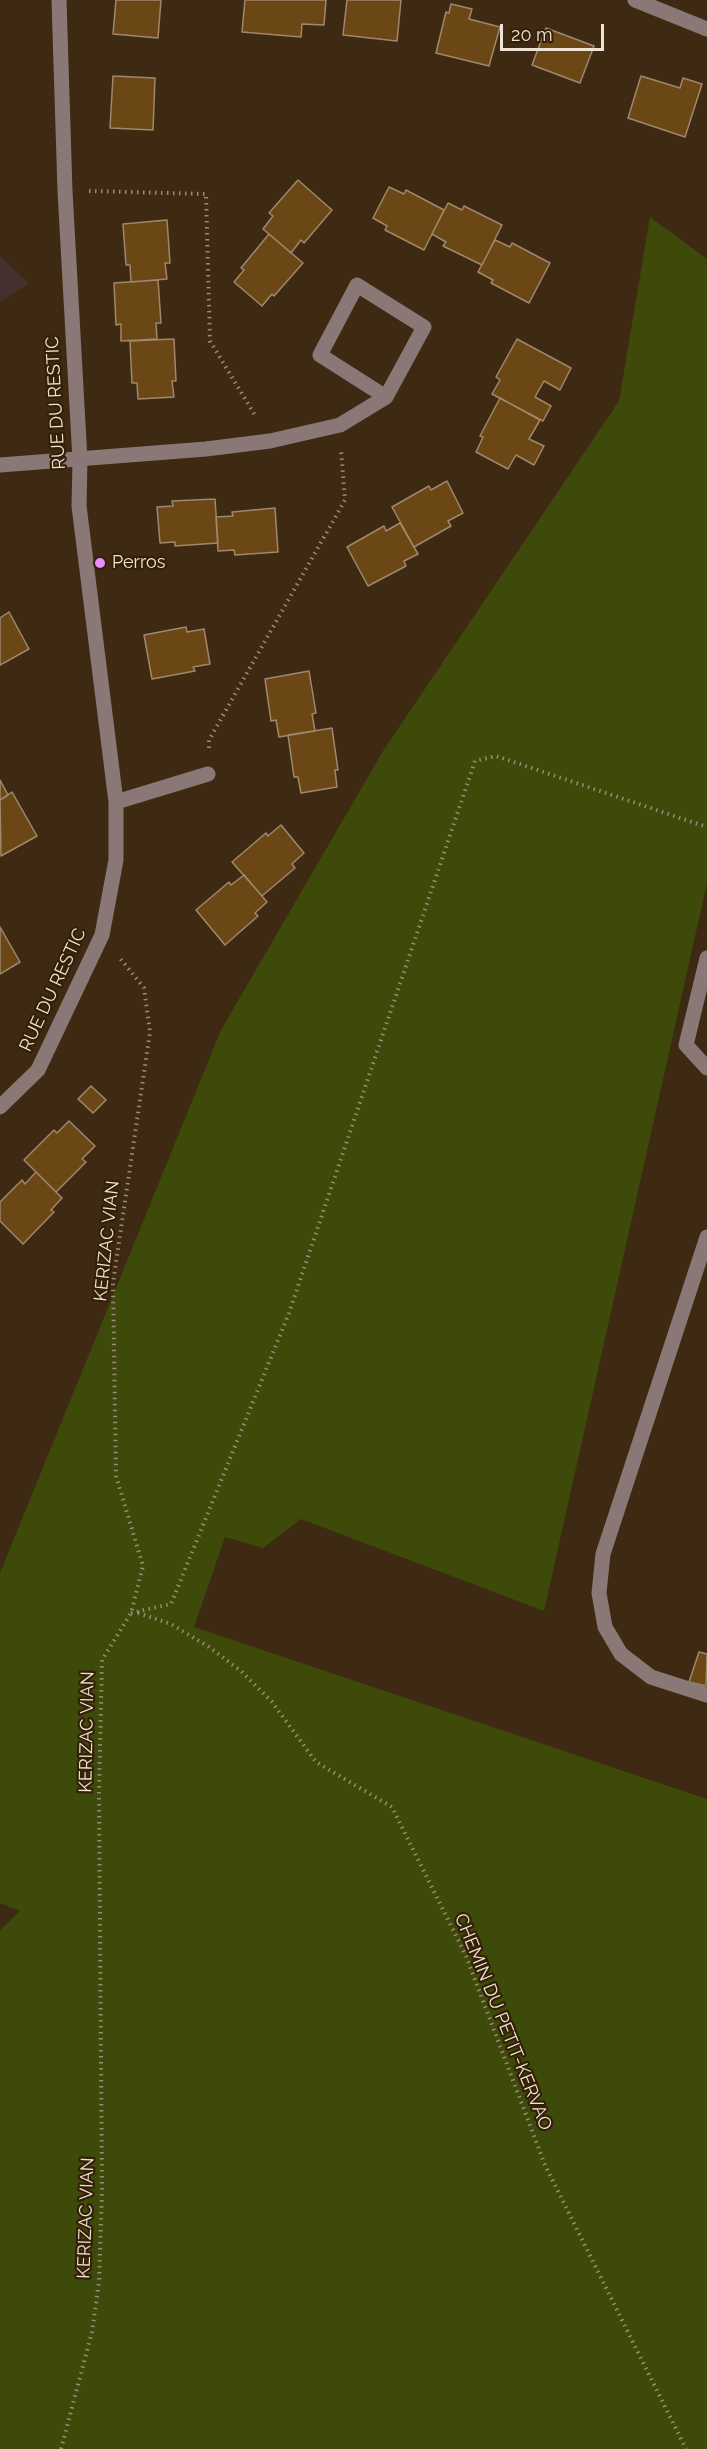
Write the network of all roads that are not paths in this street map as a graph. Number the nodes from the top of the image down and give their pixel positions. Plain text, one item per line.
1 (58, 0) edge
2 (635, 0) edge
3 (707, 29) edge
4 (386, 397) junction
5 (80, 460) junction
6 (0, 465) edge
7 (208, 774) road end
8 (116, 802) junction
9 (707, 958) edge
10 (707, 1068) edge
11 (0, 1107) edge
12 (707, 1237) edge
13 (707, 1695) edge

1 - 5 street, RUE DU RESTIC
2 - 3 street
4 - 4 street
4 - 5 street
5 - 6 street
5 - 8 street, RUE DU RESTIC
7 - 8 street
8 - 11 street, RUE DU RESTIC
9 - 10 street
12 - 13 street

